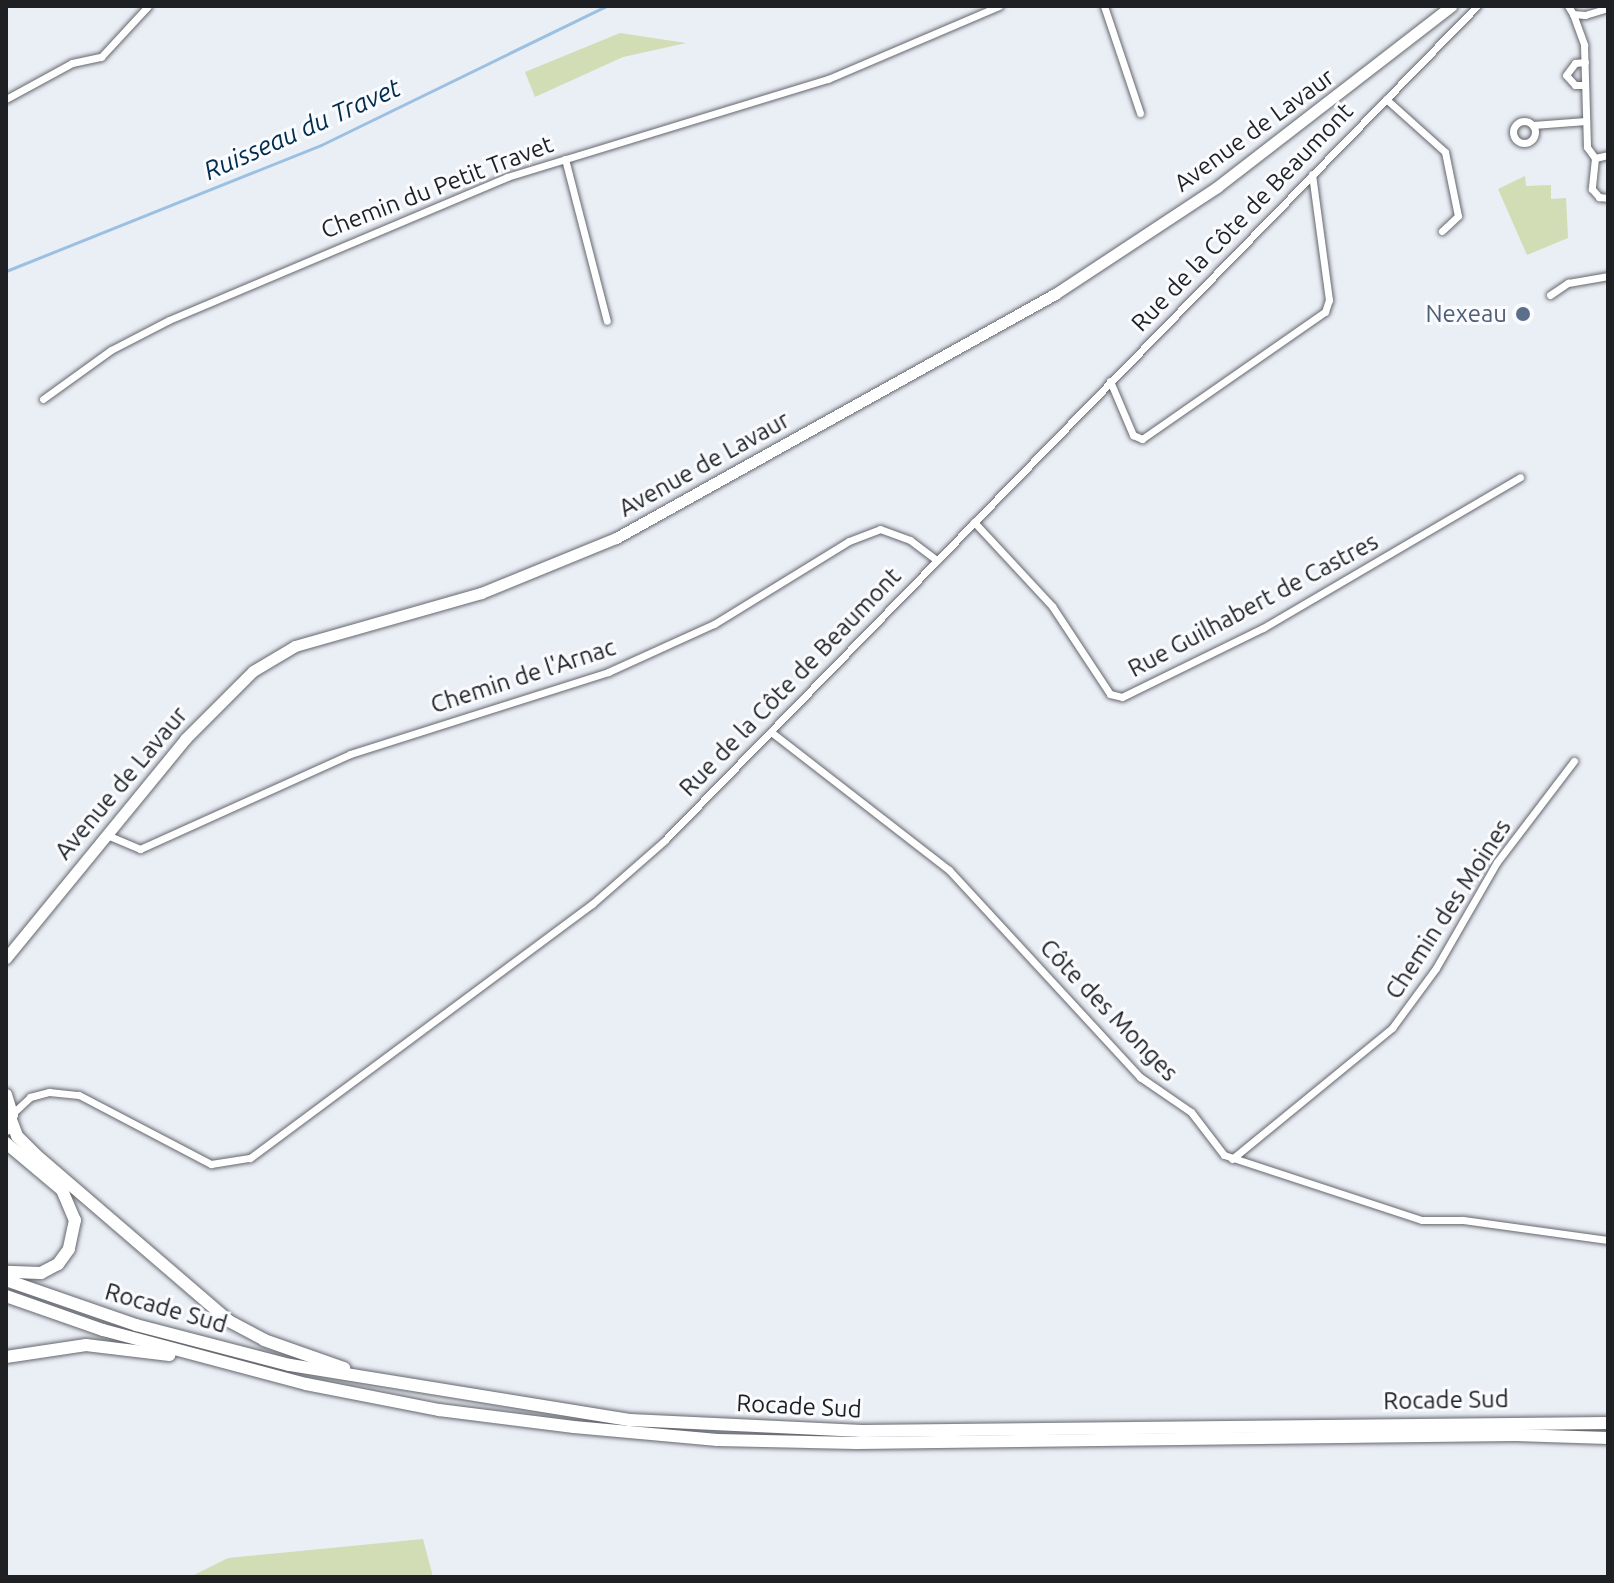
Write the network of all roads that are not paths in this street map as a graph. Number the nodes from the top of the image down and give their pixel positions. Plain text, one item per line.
1 (148, 6) edge
2 (999, 6) edge
3 (1104, 6) edge
4 (1451, 6) edge
5 (1477, 6) edge
6 (1568, 6) edge
7 (1608, 8) edge
8 (1573, 14) junction
9 (1585, 62) junction
10 (1585, 85) junction
11 (6, 99) edge
12 (1386, 99) junction
13 (1140, 113) dead end
14 (1586, 121) junction
15 (1533, 125) dead end
16 (1608, 155) edge
17 (1595, 158) junction
18 (565, 159) junction
19 (1312, 174) junction
20 (1608, 198) edge
21 (1442, 231) dead end
22 (1608, 276) edge
23 (1550, 295) dead end
24 (607, 321) dead end
25 (1110, 381) junction
26 (43, 399) dead end
27 (1520, 477) dead end
28 (974, 522) junction
29 (937, 560) junction
30 (771, 732) junction
31 (1574, 761) dead end
32 (107, 835) junction
33 (6, 958) edge
34 (6, 1093) edge
35 (30, 1097) junction
36 (10, 1121) edge
37 (6, 1143) edge
38 (1232, 1159) junction
39 (1608, 1240) edge
40 (6, 1272) edge
41 (6, 1280) edge
42 (6, 1296) edge
43 (6, 1357) edge
44 (226, 1363) junction
45 (409, 1386) junction
46 (1608, 1423) edge
47 (1608, 1438) edge

1 - 11 street
2 - 18 street, Chemin du Petit Travet
3 - 13 street
4 - 32 main road, Avenue de Lavaur
5 - 12 street, Rue de la Côte de Beaumont
6 - 8 street
7 - 8 street
8 - 9 street
9 - 10 street
9 - 10 street
10 - 14 street
12 - 19 street, Rue de la Côte de Beaumont
12 - 21 street
14 - 15 street
14 - 17 street
16 - 17 street
17 - 20 street
18 - 24 street
18 - 26 street, Chemin du Petit Travet
19 - 25 street, Rue de la Côte de Beaumont
19 - 25 street
22 - 23 street
25 - 28 street, Rue de la Côte de Beaumont
27 - 28 street, Rue Guilhabert de Castres
28 - 29 street, Rue de la Côte de Beaumont
29 - 30 street, Rue de la Côte de Beaumont
29 - 32 street, Chemin de l'Arnac
30 - 35 street, Rue de la Côte de Beaumont
30 - 38 street, Côte des Monges
31 - 38 street, Chemin des Moines
32 - 33 main road, Avenue de Lavaur
34 - 35 street, Rue de la Côte de Beaumont
34 - 36 main road
35 - 36 street
36 - 45 highway
37 - 40 highway
38 - 39 street
41 - 45 highway, Rocade Sud
42 - 44 highway, Rocade Sud
43 - 44 highway
44 - 47 highway, Rocade Sud
45 - 46 highway, Rocade Sud

